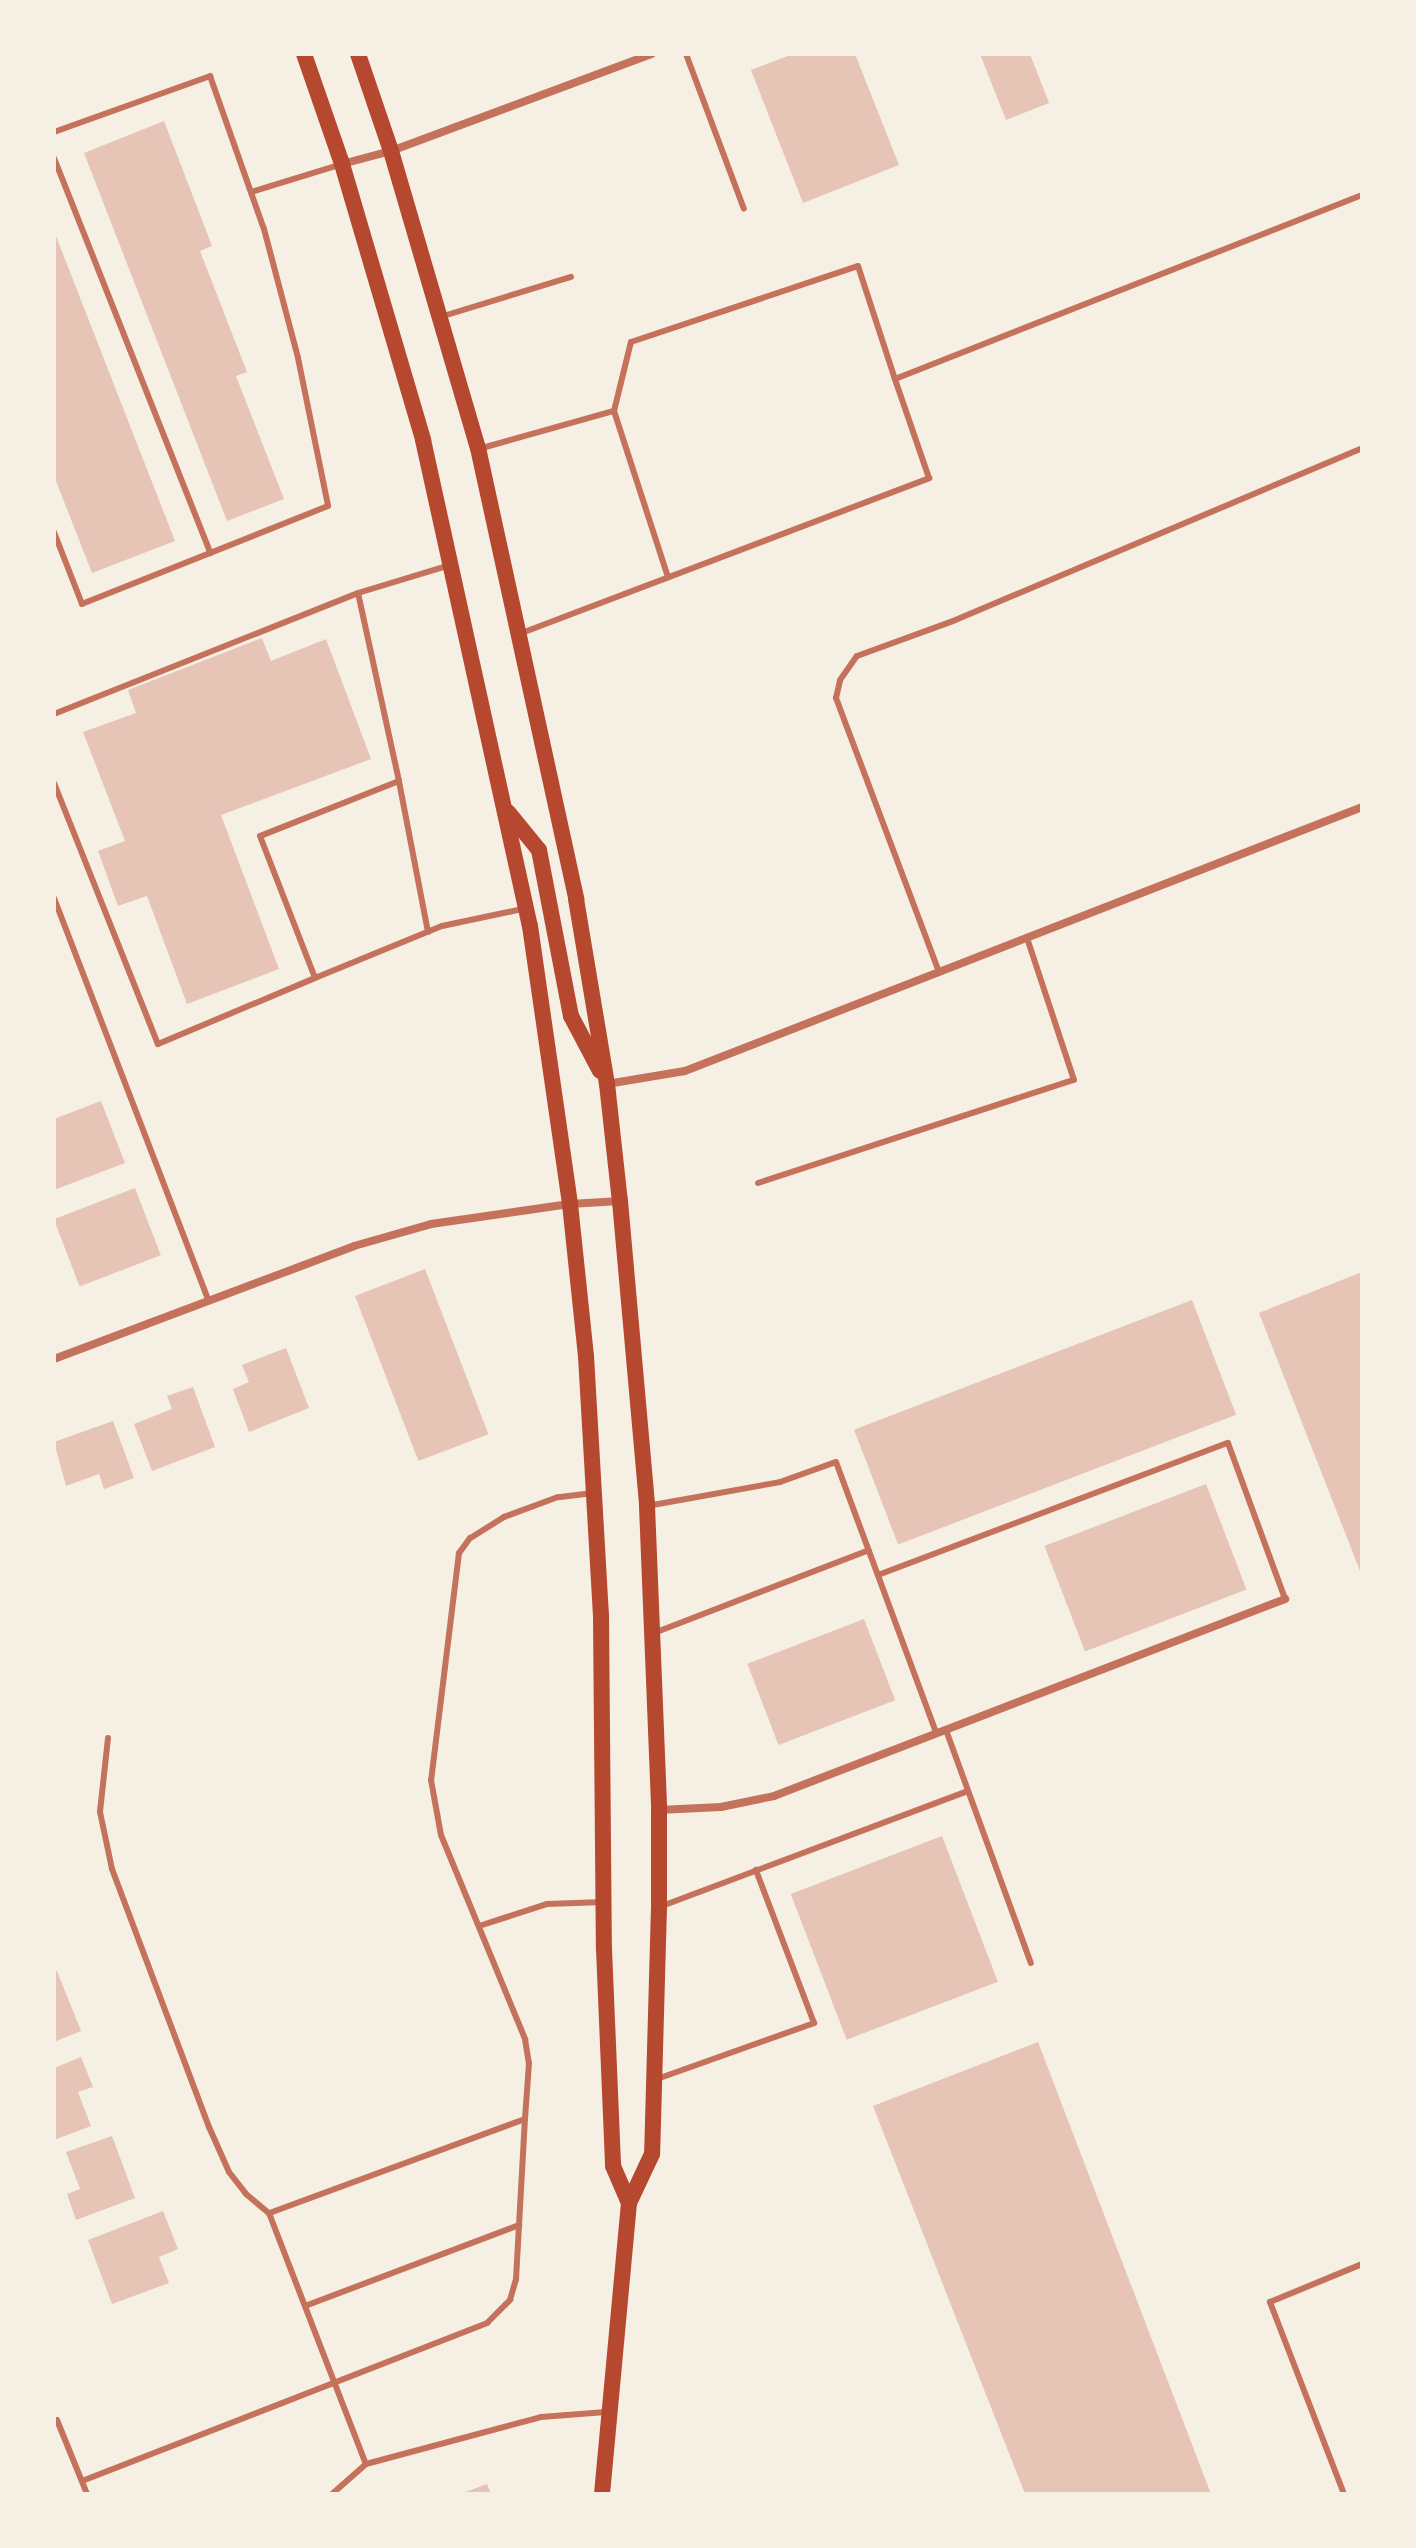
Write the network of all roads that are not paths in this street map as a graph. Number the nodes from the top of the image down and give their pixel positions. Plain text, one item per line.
1 (304, 54) edge
2 (358, 54) edge
3 (652, 54) edge
4 (686, 54) edge
5 (54, 132) edge
6 (391, 151) junction
7 (54, 158) edge
8 (342, 164) junction
9 (251, 192) junction
10 (1362, 195) edge
11 (744, 209) dead end
12 (571, 277) dead end
13 (440, 317) junction
14 (895, 379) junction
15 (614, 411) junction
16 (478, 448) junction
17 (1362, 448) edge
18 (54, 532) edge
19 (210, 553) junction
20 (450, 565) junction
21 (668, 577) junction
22 (358, 593) junction
23 (519, 634) junction
24 (54, 714) edge
25 (399, 781) junction
26 (54, 783) edge
27 (1362, 807) edge
28 (504, 808) junction
29 (54, 898) edge
30 (526, 908) junction
31 (428, 932) junction
32 (1027, 938) junction
33 (939, 972) junction
34 (315, 978) junction
35 (607, 1084) junction
36 (758, 1183) dead end
37 (620, 1201) junction
38 (570, 1204) junction
39 (209, 1301) junction
40 (54, 1359) edge
41 (593, 1493) junction
42 (647, 1506) junction
43 (869, 1550) junction
44 (878, 1575) junction
45 (1285, 1599) joint
46 (654, 1633) junction
47 (946, 1730) junction
48 (936, 1733) junction
49 (108, 1738) dead end
50 (966, 1792) junction
51 (659, 1810) junction
52 (756, 1870) junction
53 (604, 1902) junction
54 (659, 1907) junction
55 (479, 1926) junction
56 (1031, 1963) dead end
57 (654, 2080) junction
58 (525, 2119) junction
59 (629, 2203) junction
60 (269, 2213) junction
61 (519, 2225) junction
62 (1362, 2264) edge
63 (305, 2306) junction
64 (335, 2383) junction
65 (610, 2411) junction
66 (54, 2421) edge
67 (366, 2464) junction
68 (82, 2481) junction
69 (87, 2494) edge
70 (332, 2494) edge
71 (602, 2494) edge
72 (1344, 2494) edge

1 - 8 main road
2 - 6 main road
3 - 6 street
4 - 11 lane
5 - 9 lane
6 - 8 street
6 - 13 main road
7 - 19 lane
8 - 9 lane
8 - 20 main road
9 - 19 lane
10 - 14 lane
12 - 13 lane
13 - 16 main road
14 - 15 lane
14 - 21 lane
15 - 16 lane
15 - 21 lane
16 - 23 main road
17 - 33 lane
18 - 19 lane
20 - 22 lane
20 - 28 main road
21 - 23 lane
22 - 24 lane
22 - 25 lane
23 - 35 main road
25 - 31 lane
25 - 34 lane
26 - 34 lane
27 - 32 street
28 - 30 main road
28 - 35 main road
29 - 39 lane
30 - 31 lane
30 - 38 main road
31 - 34 lane
32 - 33 street
32 - 36 lane
33 - 35 street
35 - 37 main road
37 - 38 street
37 - 42 main road
38 - 39 street
38 - 41 main road
39 - 40 street
41 - 53 main road
41 - 55 lane
42 - 43 lane
42 - 46 main road
43 - 44 lane
43 - 46 lane
44 - 45 lane
44 - 48 lane
45 - 47 street
46 - 51 main road
47 - 48 street
47 - 50 lane
48 - 51 street
49 - 60 lane
50 - 52 lane
50 - 56 lane
51 - 54 main road
52 - 54 lane
52 - 57 lane
53 - 55 lane
53 - 59 main road
54 - 57 main road
55 - 58 lane
57 - 59 main road
58 - 60 lane
58 - 61 lane
59 - 65 main road
60 - 63 lane
61 - 63 lane
61 - 64 lane
62 - 72 lane
63 - 64 lane
64 - 67 lane
64 - 68 lane
65 - 67 lane
65 - 71 main road
66 - 68 lane
67 - 70 lane
68 - 69 lane

